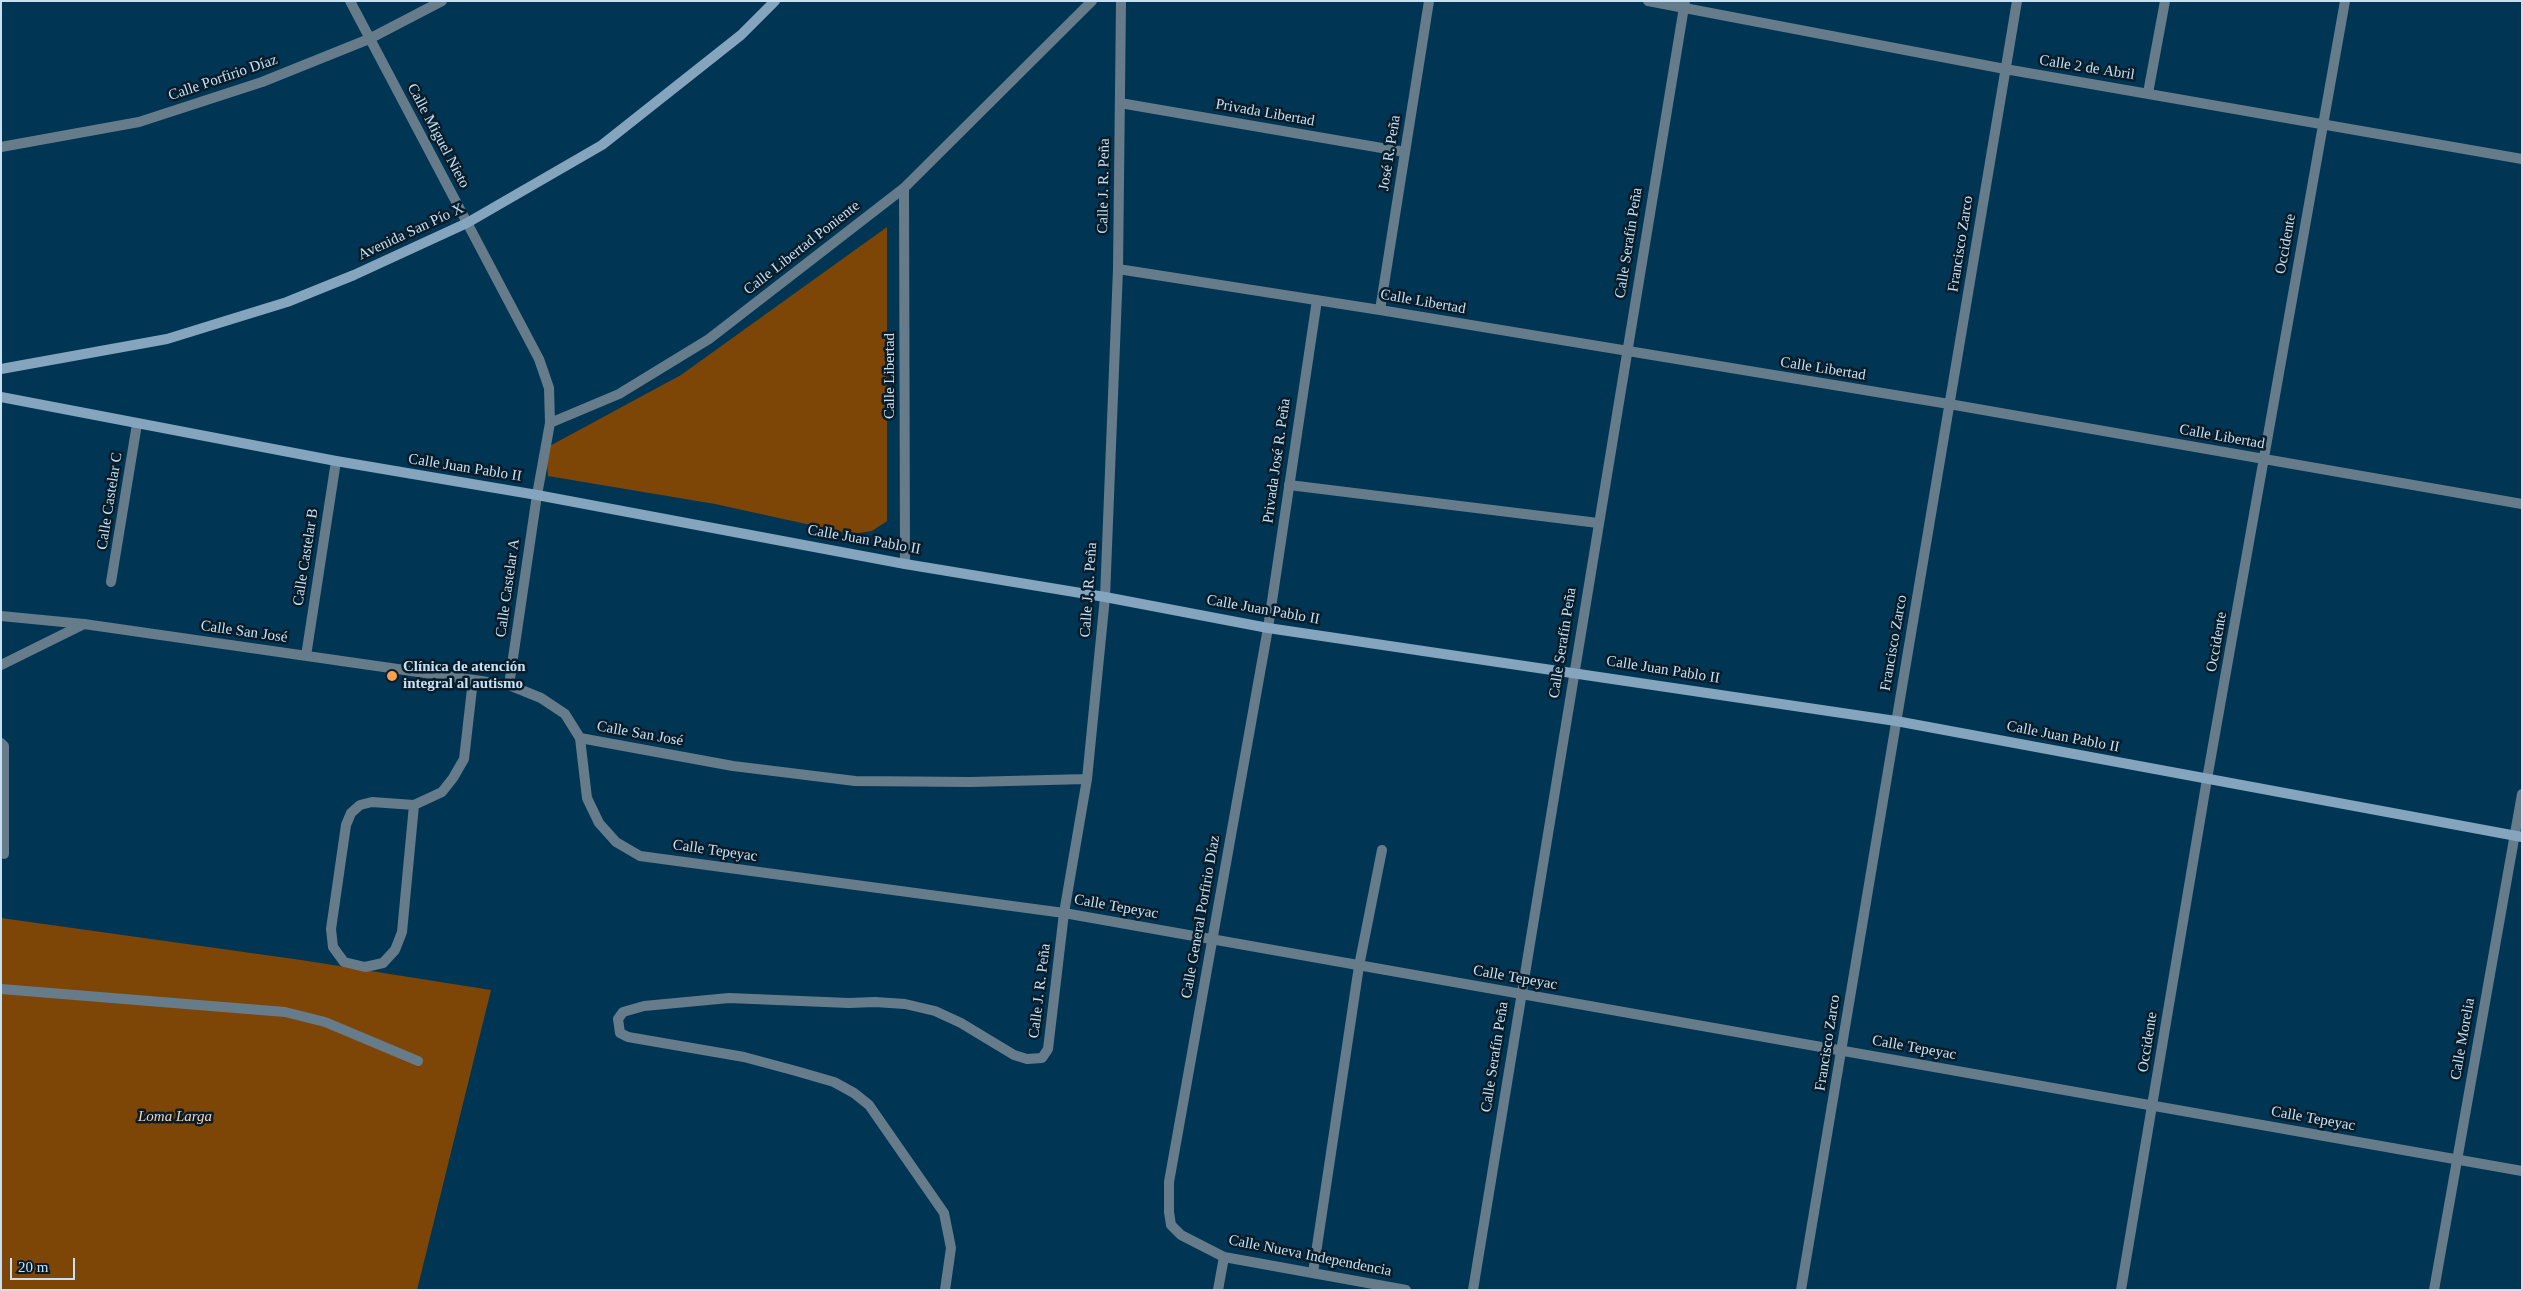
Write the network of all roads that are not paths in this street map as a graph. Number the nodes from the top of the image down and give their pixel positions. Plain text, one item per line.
1 (350, 1) edge
2 (442, 1) edge
3 (775, 1) edge
4 (1092, 1) edge
5 (1121, 1) edge
6 (1429, 1) edge
7 (1648, 1) edge
8 (2017, 1) edge
9 (2165, 1) edge
10 (2345, 1) edge
11 (1684, 4) edge
12 (370, 39) junction
13 (2005, 69) junction
14 (2148, 93) junction
15 (1120, 103) junction
16 (2322, 124) junction
17 (1, 147) edge
18 (1405, 152) junction
19 (2522, 159) edge
20 (904, 188) junction
21 (467, 223) junction
22 (1118, 269) junction
23 (1317, 300) junction
24 (1380, 310) junction
25 (1626, 352) junction
26 (1, 370) edge
27 (1, 397) edge
28 (1949, 404) junction
29 (550, 423) junction
30 (137, 424) junction
31 (2265, 460) junction
32 (336, 461) junction
33 (1289, 485) junction
34 (537, 495) junction
35 (2522, 504) edge
36 (1598, 524) junction
37 (906, 564) junction
38 (111, 582) dead end
39 (1105, 597) junction
40 (1, 616) edge
41 (84, 624) junction
42 (1268, 628) junction
43 (306, 656) junction
44 (1, 665) edge
45 (1573, 672) junction
46 (473, 680) junction
47 (509, 685) junction
48 (1896, 721) junction
49 (580, 738) junction
50 (1, 743) edge
51 (1087, 779) junction
52 (2207, 779) junction
53 (2522, 794) edge
54 (414, 805) junction
55 (2518, 836) edge
56 (1382, 850) dead end
57 (4, 854) dead end
58 (1064, 913) junction
59 (1212, 940) junction
60 (1359, 966) junction
61 (1, 989) edge
62 (1520, 994) junction
63 (1842, 1051) junction
64 (418, 1061) dead end
65 (2153, 1106) junction
66 (2457, 1160) junction
67 (2522, 1171) edge
68 (1168, 1212) joint
69 (1224, 1257) junction
70 (1313, 1273) junction
71 (945, 1290) edge
72 (1218, 1290) edge
73 (1406, 1290) edge
74 (1473, 1290) edge
75 (1801, 1290) edge
76 (2122, 1290) edge
77 (2434, 1290) edge

1 - 12 street, Calle Miguel Nieto
2 - 12 street, Calle Porfirio Díaz
3 - 21 street, Avenida San Pío X
4 - 20 street, Calle Libertad Poniente
5 - 15 street, Calle J. R. Peña
6 - 18 street, José R. Peña
7 - 11 street, Calle 2 de Abril
8 - 13 street, Francisco Zarco
9 - 14 street
10 - 16 street, Occidente
11 - 13 street, Calle 2 de Abril
11 - 25 street, Calle Serafín Peña
12 - 17 street, Calle Porfirio Díaz
12 - 21 street, Calle Miguel Nieto
13 - 14 street, Calle 2 de Abril
13 - 28 street, Francisco Zarco
14 - 16 street, Calle 2 de Abril
15 - 18 street, Privada Libertad
15 - 22 street, Calle J. R. Peña
16 - 19 street, Calle 2 de Abril
16 - 31 street, Occidente
18 - 24 street, José R. Peña
20 - 29 street, Calle Libertad Poniente
20 - 37 street, Calle Libertad
21 - 26 street, Avenida San Pío X
21 - 29 street, Calle Miguel Nieto
22 - 23 street, Calle Libertad
22 - 39 street, Calle J. R. Peña
23 - 24 street, Calle Libertad
23 - 33 street, Privada José R. Peña
24 - 25 street, Calle Libertad
25 - 28 street, Calle Libertad
25 - 36 street, Calle Serafín Peña
27 - 30 street, Calle Juan Pablo II
28 - 31 street, Calle Libertad
28 - 48 street, Francisco Zarco
29 - 34 street
30 - 32 street, Calle Juan Pablo II
30 - 38 street, Calle Castelar C
31 - 35 street, Calle Libertad
31 - 52 street, Occidente
32 - 34 street, Calle Juan Pablo II
32 - 43 street, Calle Castelar B
33 - 36 street
33 - 42 street, Privada José R. Peña
34 - 37 street, Calle Juan Pablo II
34 - 47 street, Calle Castelar A
36 - 45 street, Calle Serafín Peña
37 - 39 street, Calle Juan Pablo II
39 - 42 street, Calle Juan Pablo II
39 - 51 street, Calle J. R. Peña
40 - 41 street, Calle San José
41 - 43 street, Calle San José
41 - 44 street
42 - 45 street, Calle Juan Pablo II
42 - 59 street, Calle General Porfirio Díaz
43 - 46 street, Calle San José
45 - 48 street, Calle Juan Pablo II
45 - 62 street, Calle Serafín Peña
46 - 47 street, Calle San José
46 - 54 street
47 - 49 street, Calle San José
48 - 52 street, Calle Juan Pablo II
48 - 63 street, Francisco Zarco
49 - 51 street, Calle San José
49 - 58 street, Calle Tepeyac
50 - 57 street
51 - 58 street, Calle J. R. Peña
52 - 55 street, Calle Juan Pablo II
52 - 65 street, Occidente
53 - 55 street, Calle Morelia
54 - 54 street
55 - 66 street, Calle Morelia
56 - 60 street
58 - 59 street, Calle Tepeyac
58 - 71 street, Calle J. R. Peña
59 - 60 street, Calle Tepeyac
59 - 68 street, Calle General Porfirio Díaz
60 - 62 street, Calle Tepeyac
60 - 70 street
61 - 64 street
62 - 63 street, Calle Tepeyac
62 - 74 street, Calle Serafín Peña
63 - 65 street, Calle Tepeyac
63 - 75 street, Francisco Zarco
65 - 66 street, Calle Tepeyac
65 - 76 street, Occidente
66 - 67 street, Calle Tepeyac
66 - 77 street, Calle Morelia
68 - 69 street, Calle Nueva Independencia
69 - 70 street, Calle Nueva Independencia
69 - 72 street
70 - 73 street, Calle Nueva Independencia

